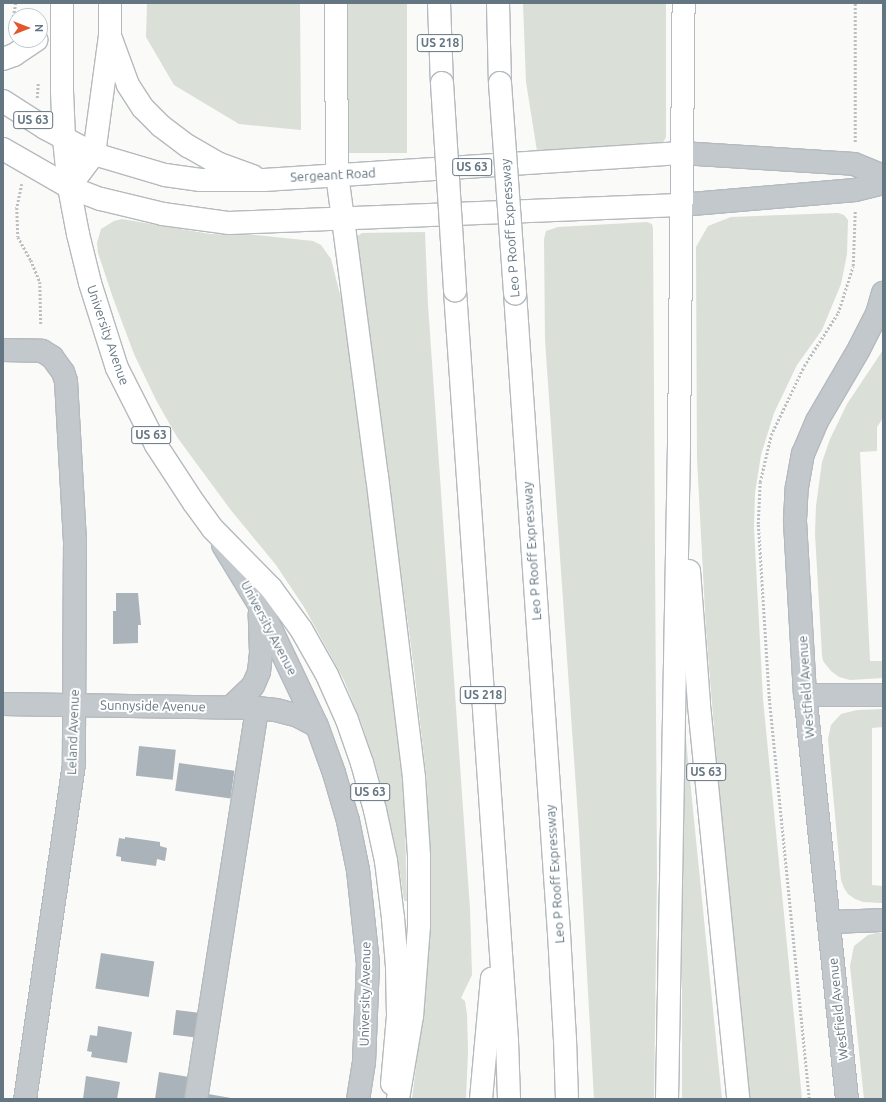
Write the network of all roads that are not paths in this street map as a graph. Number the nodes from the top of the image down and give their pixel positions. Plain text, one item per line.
1 (58, 3) edge
2 (62, 3) edge
3 (110, 3) edge
4 (336, 3) edge
5 (439, 3) edge
6 (498, 3) edge
7 (684, 3) edge
8 (48, 24) edge
9 (110, 36) junction
10 (24, 48) edge
11 (3, 59) edge
12 (3, 101) edge
13 (64, 139) junction
14 (3, 149) edge
15 (681, 153) junction
16 (94, 154) junction
17 (337, 175) junction
18 (883, 176) edge
19 (264, 180) junction
20 (883, 183) edge
21 (70, 187) junction
22 (680, 205) junction
23 (343, 219) junction
24 (883, 292) edge
25 (3, 350) edge
26 (679, 444) junction
27 (213, 529) junction
28 (259, 604) junction
29 (805, 695) junction
30 (883, 695) edge
31 (3, 704) edge
32 (75, 705) junction
33 (231, 707) junction
34 (257, 708) junction
35 (318, 726) junction
36 (498, 917) junction
37 (883, 920) edge
38 (829, 922) junction
39 (25, 1099) edge
40 (196, 1099) edge
41 (358, 1099) edge
42 (391, 1099) edge
43 (398, 1099) edge
44 (481, 1099) edge
45 (509, 1099) edge
46 (567, 1099) edge
47 (667, 1099) edge
48 (738, 1099) edge
49 (847, 1099) edge

1 - 8 main road
2 - 13 main road, University Avenue
3 - 9 main road
4 - 17 main road
5 - 36 main road, US 218, bridge
6 - 46 main road, Leo P Rooff Expressway, bridge
7 - 15 main road
9 - 16 main road
9 - 19 main road
10 - 11 main road
12 - 13 main road, Sergeant Road / US 63
13 - 16 main road, Sergeant Road / US 63
13 - 21 main road, University Avenue
14 - 21 main road
15 - 17 main road, Sergeant Road / US 63
15 - 18 street
15 - 22 main road, US 63
16 - 19 main road, Sergeant Road / US 63
16 - 21 main road
17 - 19 main road, Sergeant Road / US 63
17 - 23 main road
20 - 22 street
21 - 23 main road
21 - 27 main road, University Avenue / US 63
22 - 23 main road
22 - 26 main road, US 63
23 - 43 main road
24 - 29 street, Westfield Avenue
25 - 32 street, Leland Avenue
26 - 47 main road
26 - 48 main road, US 63
27 - 28 street, University Avenue
27 - 42 main road, US 63
28 - 33 street
28 - 35 street, University Avenue
29 - 30 street
29 - 38 street, Westfield Avenue
31 - 32 street, Sunnyside Avenue
32 - 33 street, Sunnyside Avenue
32 - 39 street, Leland Avenue
33 - 34 street, Sunnyside Avenue
34 - 35 street, Sunnyside Avenue
34 - 40 street
35 - 41 street, University Avenue
36 - 44 main road
36 - 45 main road, US 218
37 - 38 street
38 - 49 street, Westfield Avenue

